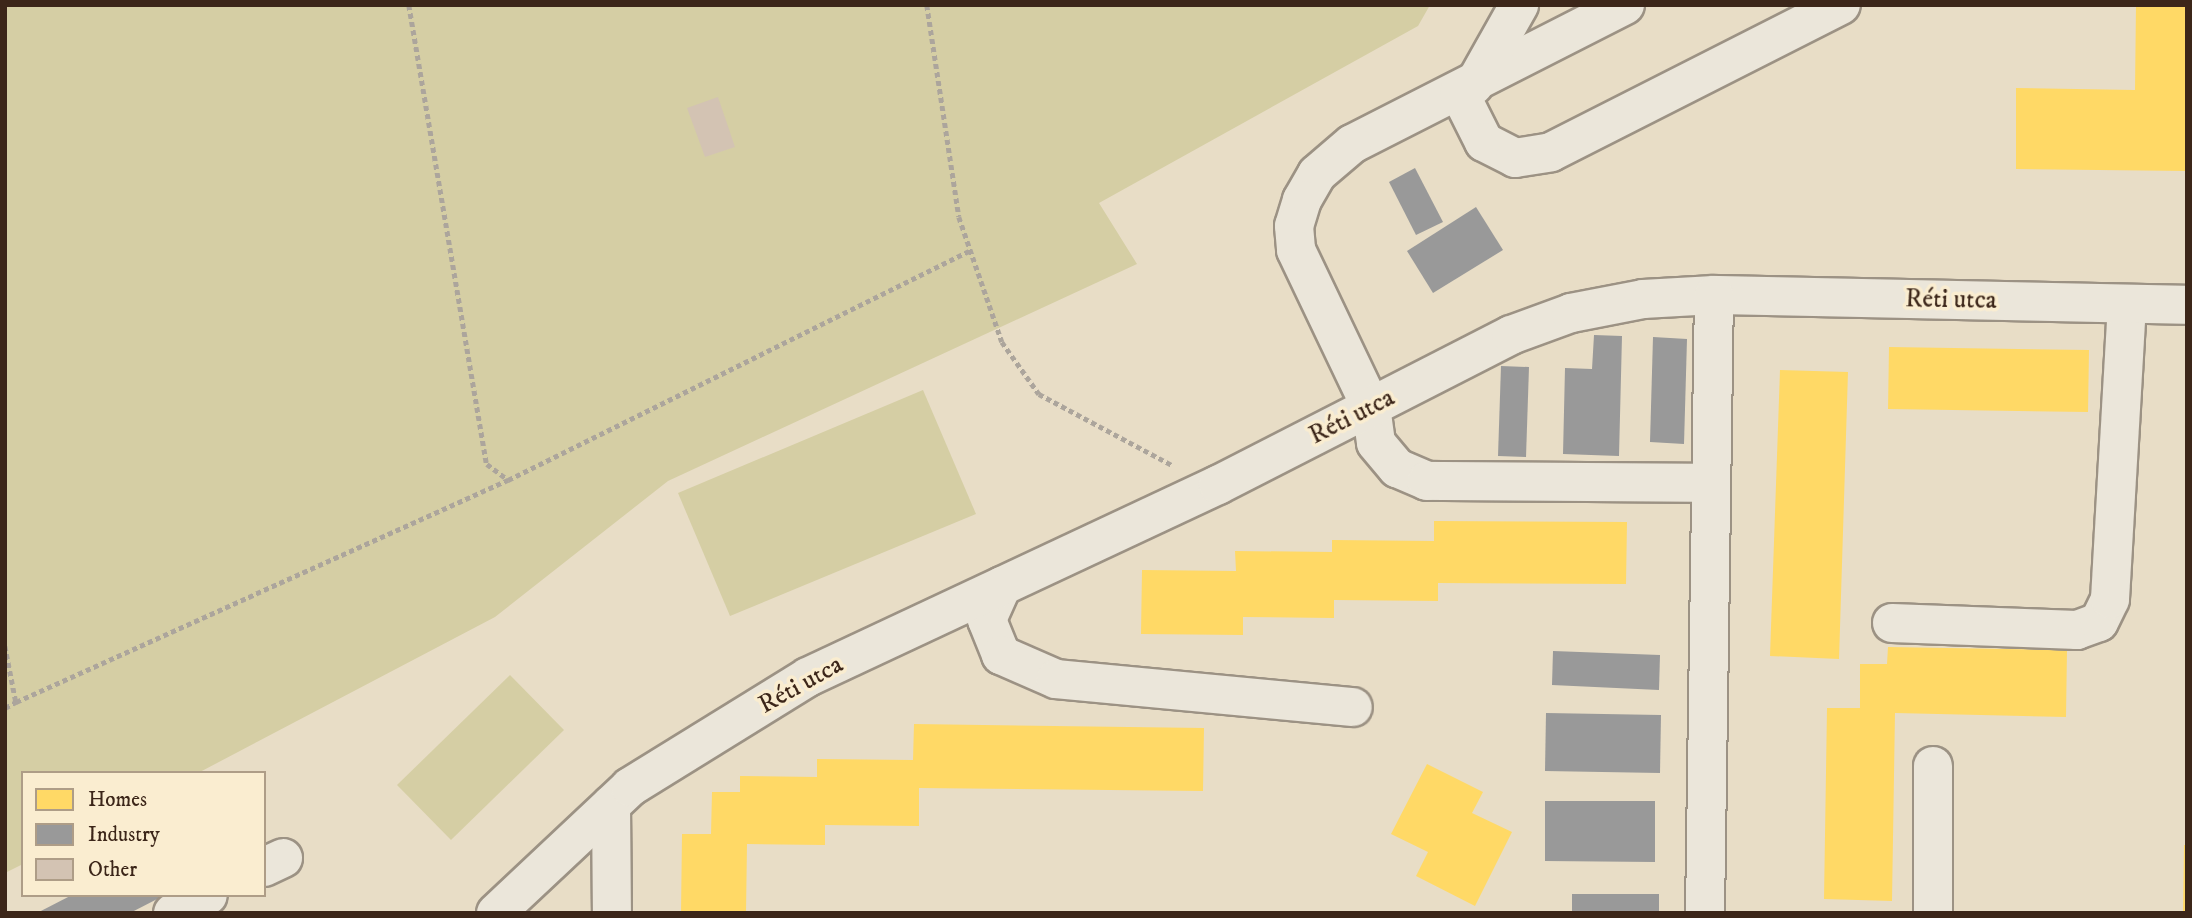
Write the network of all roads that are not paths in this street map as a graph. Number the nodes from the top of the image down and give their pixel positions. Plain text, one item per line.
1 (1519, 5) edge
2 (1625, 5) edge
3 (1841, 5) edge
4 (1467, 89) junction
5 (1714, 295) junction
6 (2127, 304) junction
7 (2187, 306) edge
8 (1371, 407) junction
9 (1711, 483) junction
10 (1002, 586) junction
11 (1892, 623) dead end
12 (1353, 707) dead end
13 (1934, 766) dead end
14 (611, 805) junction
15 (204, 897) edge
16 (173, 913) edge
17 (496, 913) edge
18 (612, 913) edge
19 (1704, 913) edge
20 (1933, 913) edge

1 - 4 street
2 - 4 street
3 - 4 street
4 - 8 street
5 - 6 street, Réti utca
5 - 8 street, Réti utca
5 - 9 street
6 - 7 street, Réti utca
6 - 11 street
8 - 9 street
8 - 10 street, Réti utca
9 - 19 street
10 - 12 street
10 - 14 street, Réti utca
13 - 20 street
14 - 17 street, Réti utca
14 - 18 street
15 - 16 street

